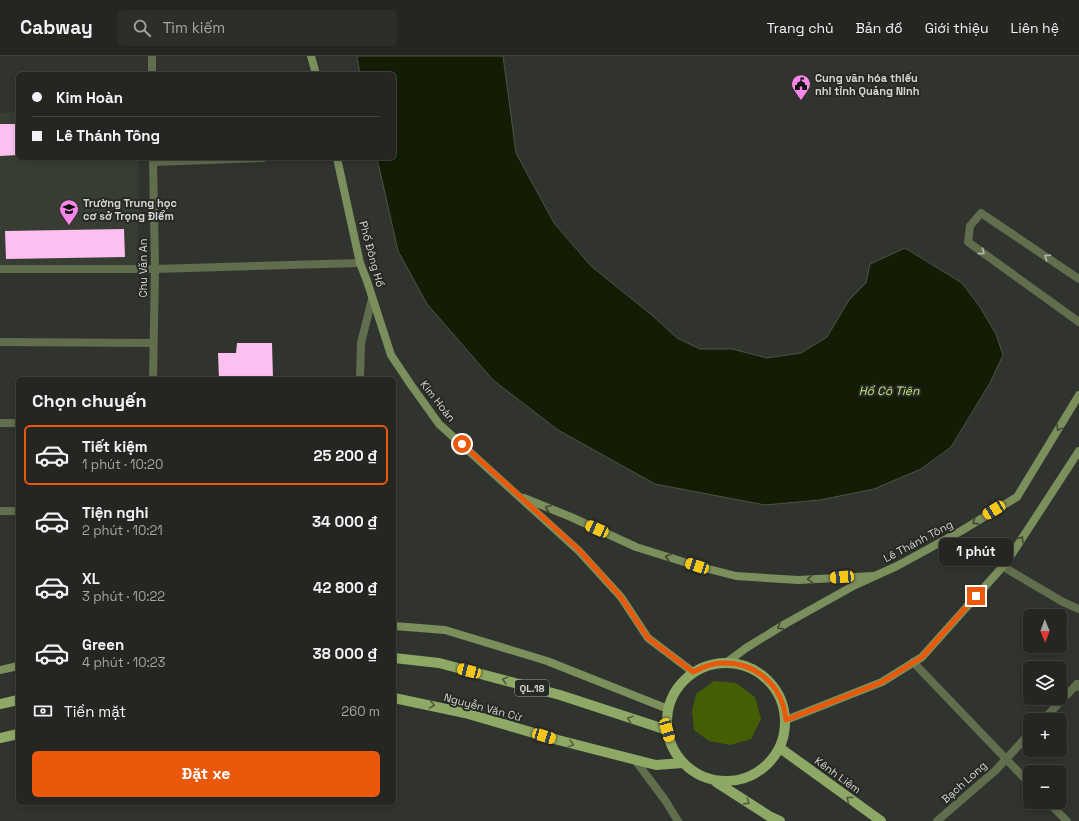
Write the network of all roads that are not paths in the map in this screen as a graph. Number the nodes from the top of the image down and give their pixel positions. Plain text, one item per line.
1 (152, 56) edge
2 (311, 56) edge
3 (152, 72) edge
4 (315, 72) edge
5 (153, 160) edge
6 (337, 160) edge
7 (360, 263) junction
8 (0, 270) edge
9 (155, 270) junction
10 (1079, 279) edge
11 (372, 299) junction
12 (1079, 322) edge
13 (0, 342) edge
14 (153, 343) junction
15 (153, 377) edge
16 (360, 377) edge
17 (1079, 394) edge
18 (0, 423) edge
19 (16, 423) edge
20 (1079, 451) edge
21 (518, 495) junction
22 (0, 511) edge
23 (16, 511) edge
24 (1006, 563) junction
25 (876, 576) junction
26 (1079, 609) edge
27 (396, 626) edge
28 (396, 658) edge
29 (913, 662) junction
30 (726, 663) junction
31 (16, 666) edge
32 (0, 670) edge
33 (693, 672) junction
34 (1079, 687) edge
35 (396, 698) edge
36 (16, 700) edge
37 (0, 704) edge
38 (668, 709) junction
39 (1049, 713) edge
40 (786, 720) junction
41 (667, 730) junction
42 (16, 734) edge
43 (0, 738) edge
44 (1023, 740) edge
45 (780, 748) junction
46 (1005, 759) junction
47 (635, 760) junction
48 (683, 763) junction
49 (1023, 777) edge
50 (714, 780) junction
51 (1055, 809) edge
52 (678, 821) edge
53 (780, 821) edge
54 (881, 821) edge
55 (937, 821) edge
56 (1067, 821) edge

1 - 3 street
2 - 4 street
5 - 9 street, Chu Văn An
6 - 7 street, Phố Đông Hồ
7 - 9 street
7 - 11 street, Phố Đông Hồ
8 - 9 street
9 - 14 street, Chu Văn An
10 -> 12 street
11 - 16 street, Phố Đông Hồ
11 - 21 street, Kim Hoàn
13 - 14 street
14 - 15 street, Chu Văn An
17 -> 25 street, Lê Thánh Tông
18 - 19 street
24 -> 20 street
25 -> 21 street
21 - 33 street, Kim Hoàn
22 - 23 street
24 - 26 street
24 - 29 street
25 -> 30 street, Lê Thánh Tông
27 - 38 street
41 -> 28 main road, QL.18
29 - 40 street
29 - 46 street
30 - 33 main road
30 - 40 main road
31 - 32 street
33 - 38 main road
34 - 39 street
35 -> 47 main road, Nguyễn Văn Cừ
36 - 37 main road
38 - 41 main road
40 - 45 main road
41 - 48 main road
42 - 43 main road
44 - 46 street, Bạch Long
45 - 50 main road
54 -> 45 main road, Kênh Liêm
46 - 49 street
46 - 55 street, Bạch Long
47 - 48 main road, Nguyễn Văn Cừ
47 - 52 street
48 - 50 main road
50 -> 53 main road
51 - 56 street

